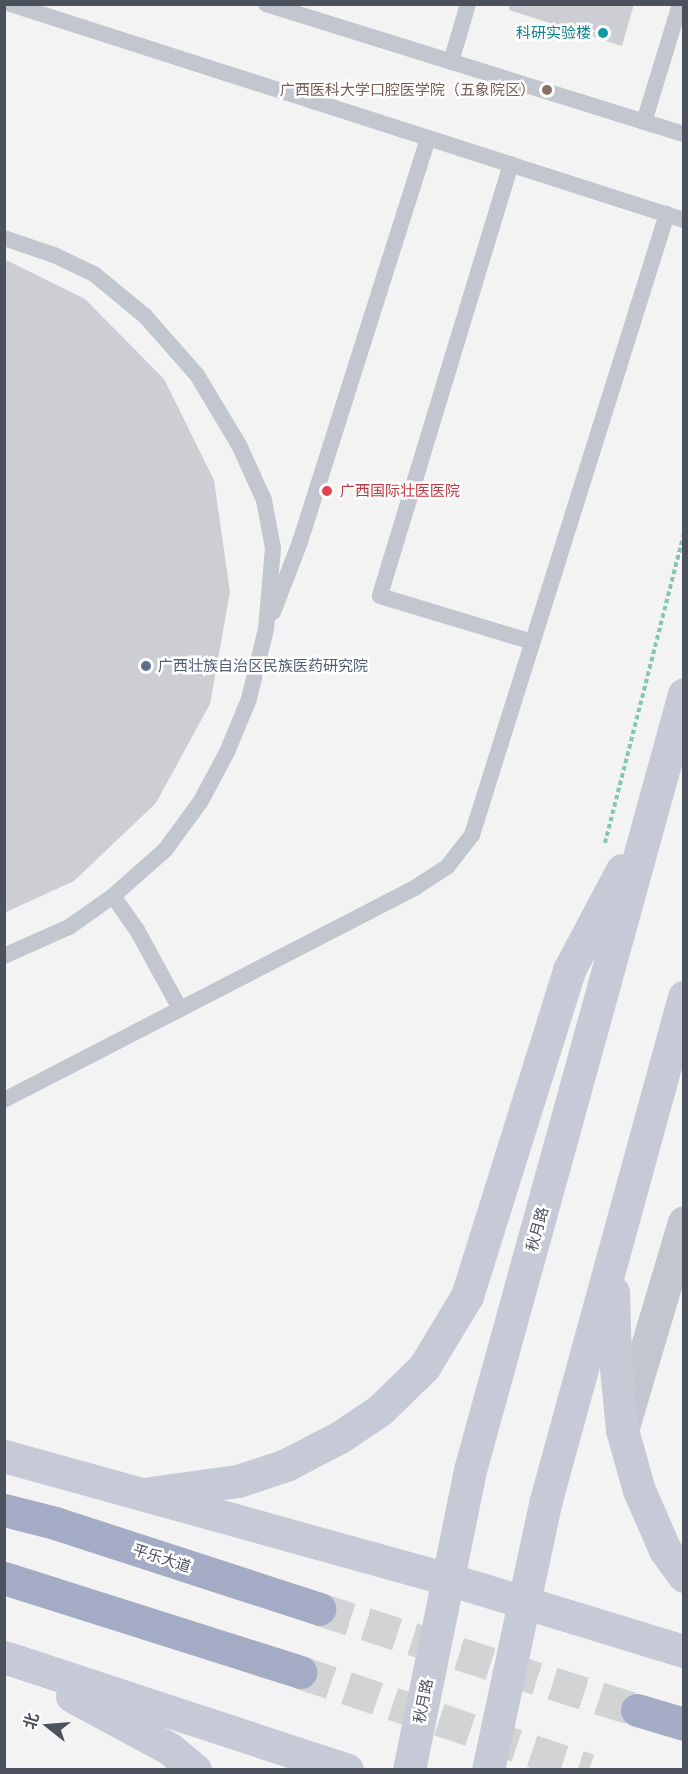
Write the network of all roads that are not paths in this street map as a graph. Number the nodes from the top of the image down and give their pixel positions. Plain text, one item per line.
1 (10, 4) edge
2 (266, 4) edge
3 (468, 4) edge
4 (680, 4) edge
5 (451, 62) junction
6 (644, 122) junction
7 (684, 134) edge
8 (428, 138) junction
9 (511, 164) junction
10 (667, 214) junction
11 (684, 220) edge
12 (4, 238) edge
13 (266, 630) junction
14 (532, 642) junction
15 (684, 694) edge
16 (649, 818) junction
17 (113, 896) junction
18 (4, 957) edge
19 (684, 998) edge
20 (180, 1009) junction
21 (4, 1100) edge
22 (684, 1222) edge
23 (612, 1260) junction
24 (622, 1430) junction
25 (4, 1456) edge
26 (143, 1494) junction
27 (4, 1510) edge
28 (684, 1576) edge
29 (4, 1578) edge
30 (448, 1579) junction
31 (524, 1604) junction
32 (319, 1609) tunnel mouth
33 (684, 1651) edge
34 (4, 1658) edge
35 (300, 1672) tunnel mouth
36 (637, 1710) tunnel mouth
37 (684, 1724) edge
38 (195, 1770) edge
39 (347, 1770) edge
40 (409, 1770) edge
41 (488, 1770) edge

1 - 8 lane
2 - 5 lane
3 - 5 lane
4 - 6 lane
5 - 6 lane
6 - 7 lane
8 - 9 lane
8 - 13 lane
9 - 10 lane
9 - 14 lane
10 - 11 lane
10 - 14 lane
12 - 13 lane
13 - 17 lane
14 - 20 lane
15 - 16 main road, 秋月路
16 - 26 main road
16 - 30 main road, 秋月路
17 - 18 lane
17 - 20 lane
19 - 23 main road
20 - 21 lane
22 - 24 street
23 - 24 main road
23 - 31 main road
24 - 28 main road
25 - 26 main road
26 - 30 main road
27 - 32 highway, 平乐大道
29 - 35 highway
30 - 31 main road
30 - 40 main road, 秋月路
31 - 33 main road
31 - 41 main road
34 - 38 main road
34 - 39 main road
36 - 37 highway

